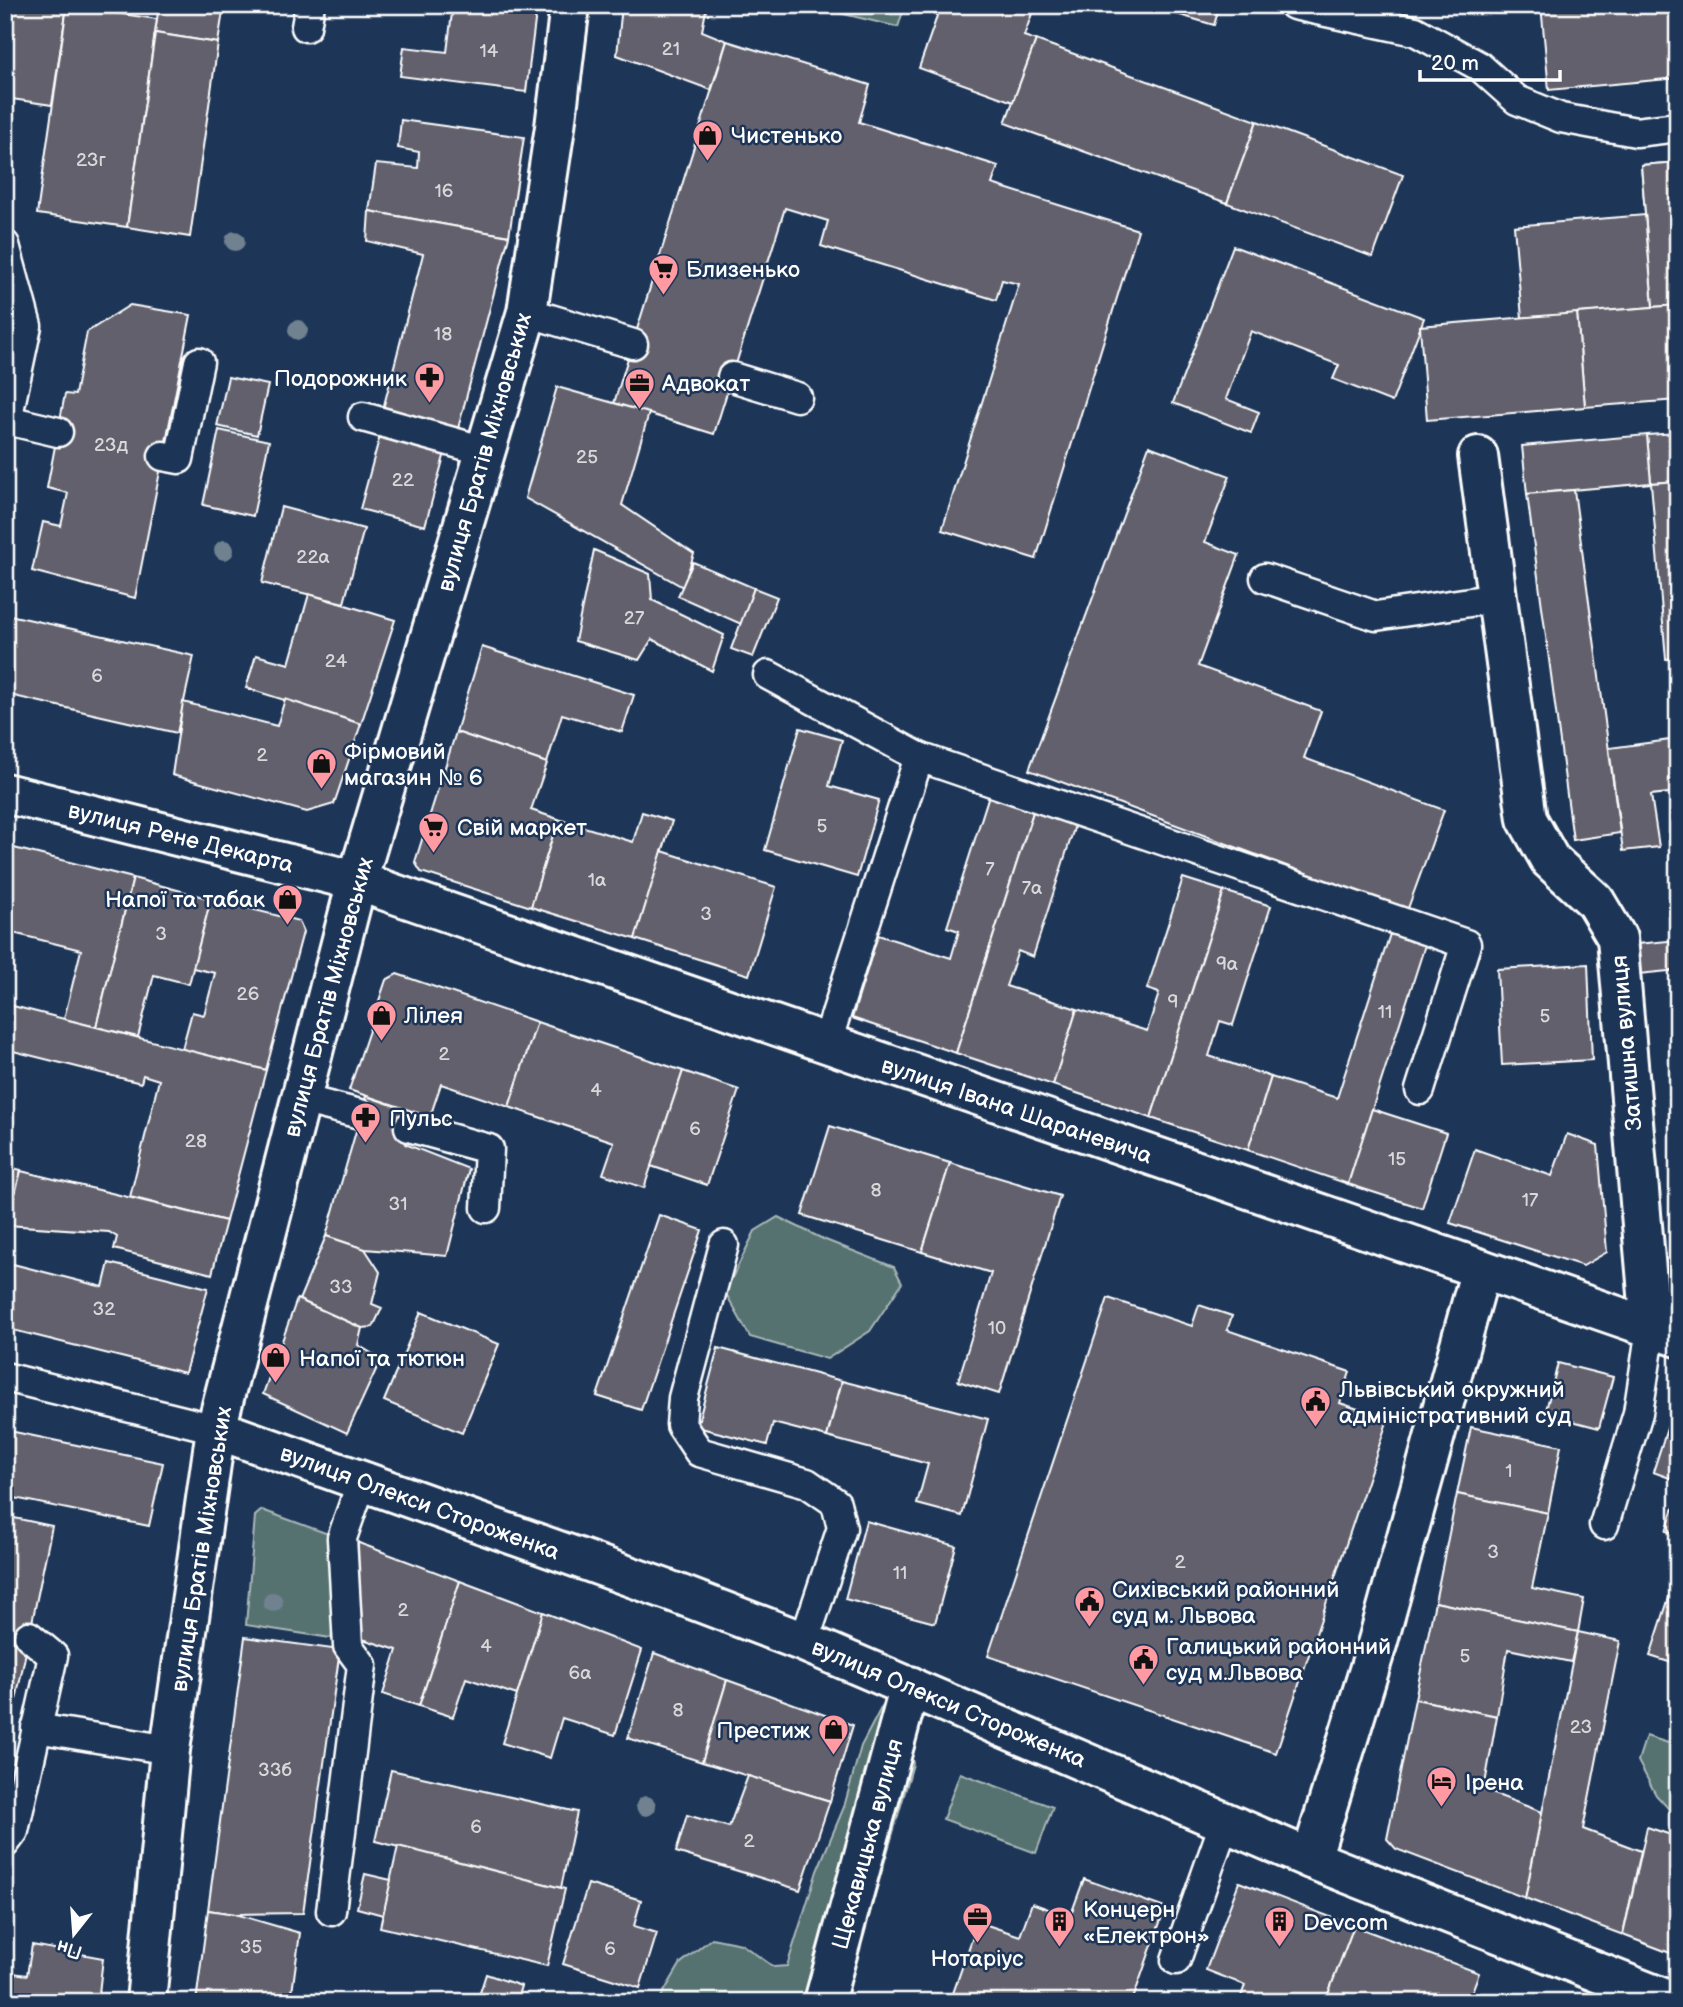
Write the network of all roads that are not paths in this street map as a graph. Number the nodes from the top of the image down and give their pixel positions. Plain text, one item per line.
1 (570, 5) edge
2 (1294, 5) edge
3 (1678, 127) edge
4 (5, 245) edge
5 (527, 312) junction
6 (633, 344) dead end
7 (199, 362) dead end
8 (732, 377) dead end
9 (797, 397) dead end
10 (363, 417) dead end
11 (6, 420) edge
12 (58, 432) dead end
13 (485, 451) junction
14 (163, 456) dead end
15 (1478, 457) dead end
16 (1265, 578) dead end
17 (1497, 597) junction
18 (768, 675) dead end
19 (919, 757) junction
20 (5, 793) edge
21 (357, 881) junction
22 (826, 1045) junction
23 (1420, 1090) dead end
24 (301, 1100) junction
25 (360, 1114) dead end
26 (408, 1127) dead end
27 (486, 1208) dead end
28 (724, 1245) dead end
29 (1481, 1269) junction
30 (1665, 1332) edge
31 (5, 1377) edge
32 (216, 1429) junction
33 (362, 1480) junction
34 (1604, 1525) dead end
35 (29, 1636) dead end
36 (804, 1642) junction
37 (910, 1685) junction
38 (36, 1728) junction
39 (170, 1751) junction
40 (1225, 1821) junction
41 (5, 1843) edge
42 (1311, 1859) junction
43 (331, 1911) dead end
44 (1176, 1960) dead end
45 (1635, 1994) edge
46 (146, 2002) edge
47 (824, 2002) edge
48 (1673, 2002) edge

1 - 5 street, вулиця Братів Міхновських
2 - 3 lane
4 - 11 lane
5 - 6 lane
5 - 13 street, вулиця Братів Міхновських
7 - 14 lane
8 - 9 lane
10 - 13 lane
11 - 12 lane
13 - 21 street, вулиця Братів Міхновських
15 - 17 street, Затишна вулиця
16 - 17 lane
17 - 30 street, Затишна вулиця
18 - 19 lane
19 - 22 lane
19 - 23 lane
20 - 21 street, вулиця Рене Декарта
21 - 22 street, вулиця Івана Шараневича
21 - 24 street, вулиця Братів Міхновських
22 - 29 street, вулиця Івана Шараневича
24 - 25 lane
24 - 32 street, вулиця Братів Міхновських
26 - 27 lane
28 - 36 lane
29 - 30 street, вулиця Івана Шараневича
29 - 42 street
30 - 34 lane
31 - 32 lane
32 - 33 street, вулиця Олекси Стороженка
32 - 39 street, вулиця Братів Міхновських
33 - 36 street, вулиця Олекси Стороженка
33 - 43 lane
35 - 38 lane
36 - 37 street, вулиця Олекси Стороженка
37 - 40 street, вулиця Олекси Стороженка
37 - 47 street, Щекавицька вулиця
38 - 39 lane
38 - 41 lane
39 - 46 street, вулиця Братів Міхновських
40 - 42 street, вулиця Олекси Стороженка
40 - 44 lane
42 - 45 street, вулиця Олекси Стороженка
45 - 48 street, вулиця Олекси Стороженка

